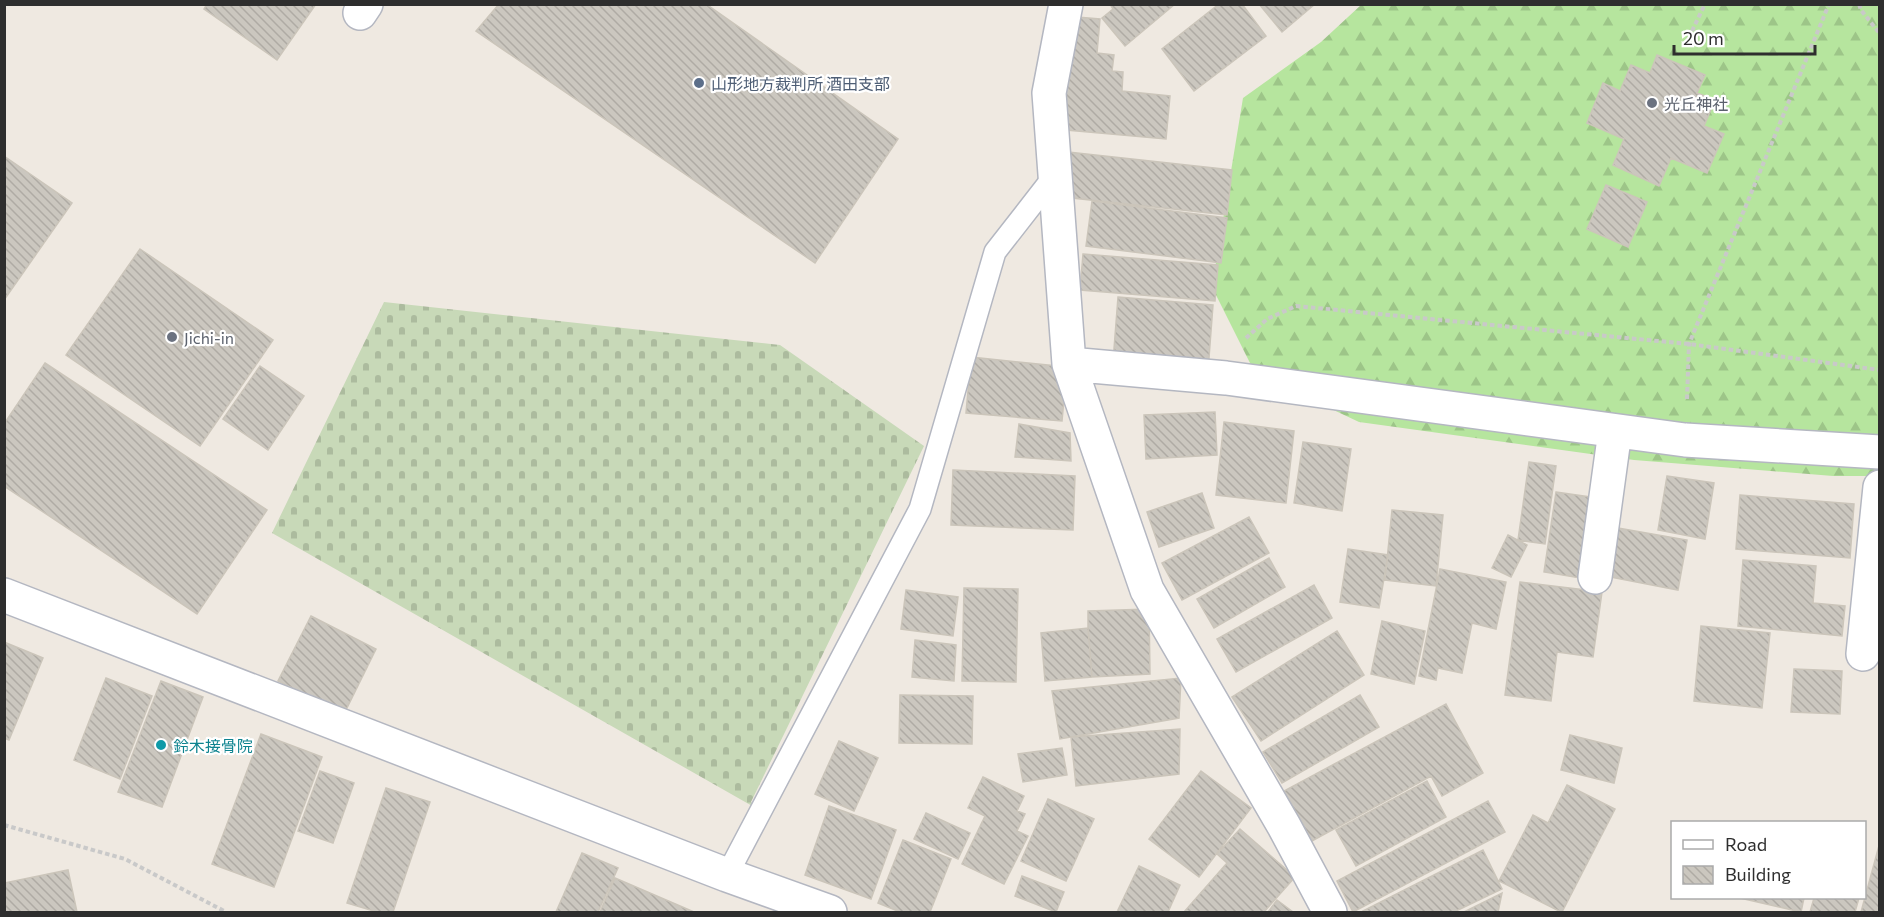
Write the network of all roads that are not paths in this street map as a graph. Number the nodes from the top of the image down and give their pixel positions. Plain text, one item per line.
1 (1066, 4) edge
2 (1055, 175) junction
3 (1069, 364) junction
4 (1615, 431) junction
5 (1880, 452) edge
6 (1880, 487) edge
7 (1595, 577) dead end
8 (4, 595) edge
9 (1863, 654) dead end
10 (727, 875) junction
11 (795, 907) edge
12 (830, 912) edge
13 (1330, 912) edge

1 - 2 street
2 - 3 street
2 - 10 lane
3 - 4 street
3 - 13 street
4 - 5 street
4 - 7 street
6 - 9 street
8 - 10 street
10 - 11 street
11 - 12 street

